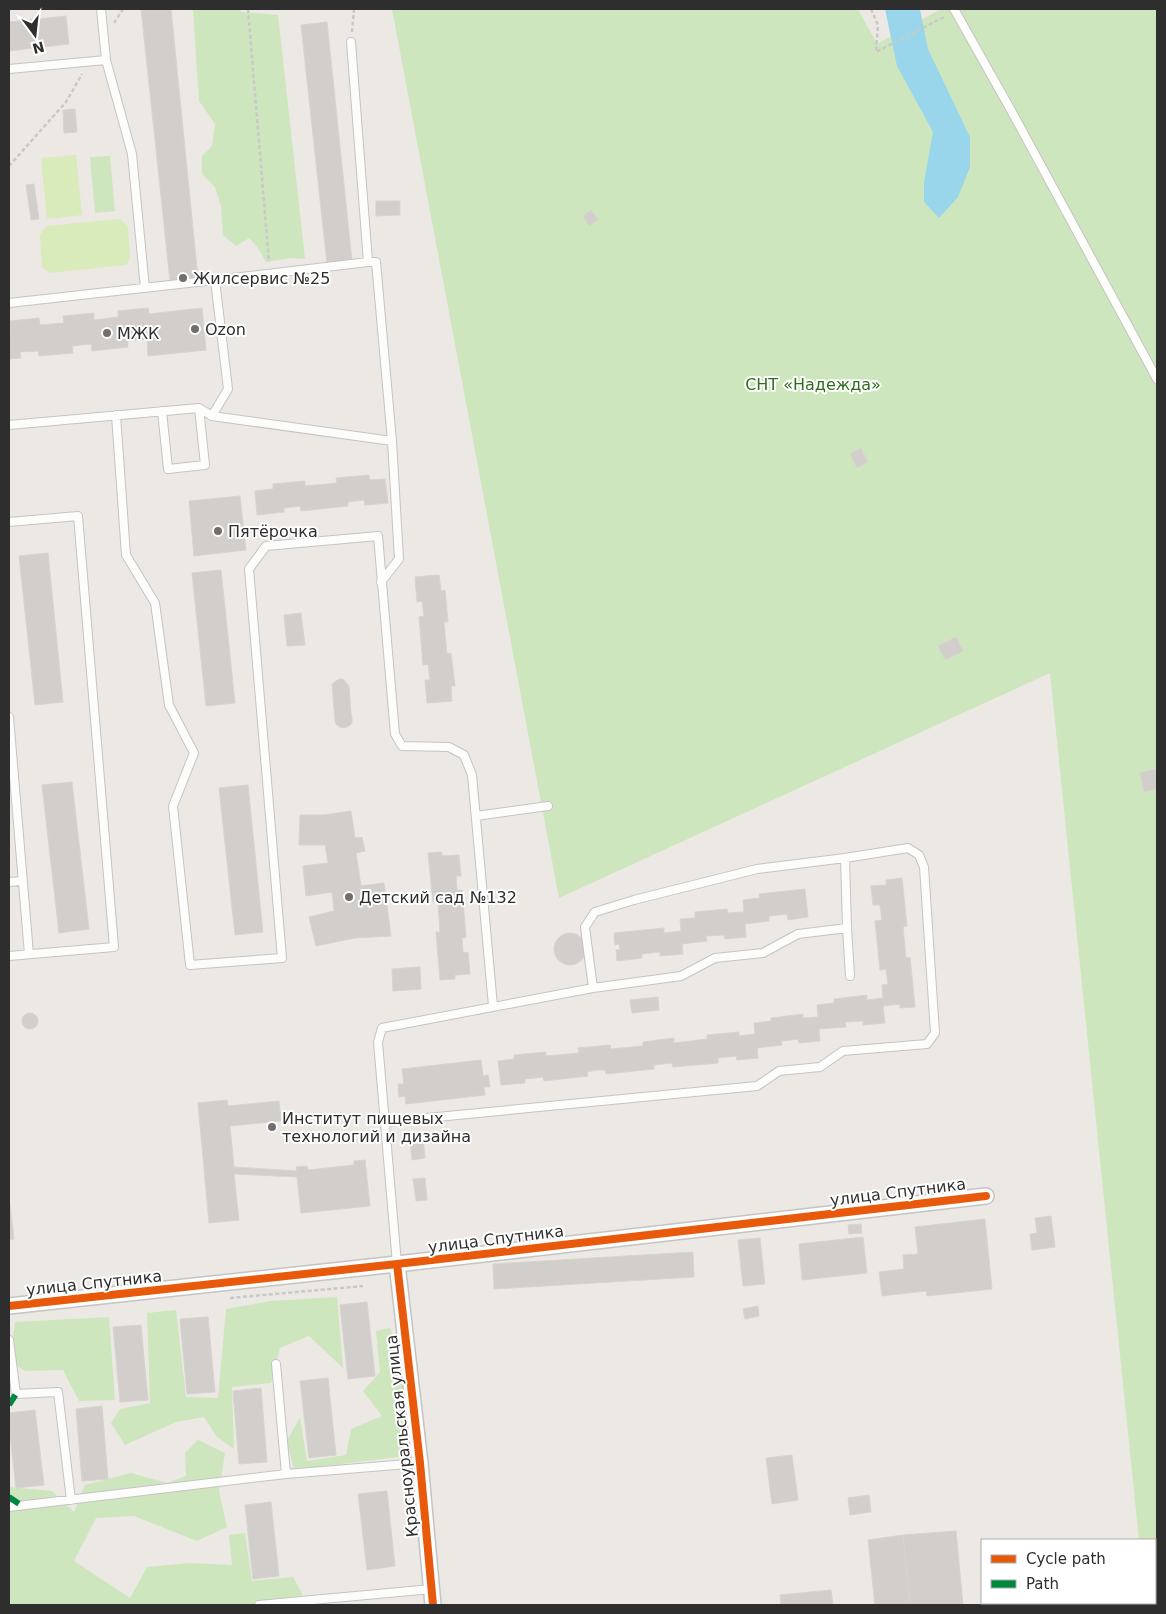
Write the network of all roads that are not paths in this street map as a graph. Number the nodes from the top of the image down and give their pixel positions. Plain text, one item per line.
1 (101, 9) edge
2 (955, 10) edge
3 (351, 42) road end
4 (106, 60) junction
5 (9, 69) edge
6 (368, 262) junction
7 (215, 280) junction
8 (146, 288) junction
9 (9, 303) edge
10 (1157, 379) edge
11 (198, 408) junction
12 (162, 411) junction
13 (116, 415) junction
14 (212, 416) junction
15 (9, 425) edge
16 (392, 441) junction
17 (9, 522) edge
18 (382, 582) junction
19 (9, 717) edge
20 (9, 733) edge
21 (548, 806) dead end
22 (476, 816) junction
23 (845, 858) junction
24 (22, 881) junction
25 (9, 882) edge
26 (847, 928) junction
27 (29, 954) junction
28 (9, 956) edge
29 (850, 976) dead end
30 (592, 988) junction
31 (493, 1006) junction
32 (385, 1122) junction
33 (986, 1196) dead end
34 (397, 1264) junction
35 (9, 1306) edge
36 (9, 1340) edge
37 (276, 1364) dead end
38 (420, 1463) junction
39 (286, 1474) junction
40 (71, 1500) junction
41 (9, 1507) edge
42 (432, 1589) junction
43 (301, 1603) edge
44 (259, 1605) edge
45 (433, 1605) edge

1 - 4 lane
2 - 10 lane
3 - 6 lane
4 - 5 lane
4 - 8 lane
6 - 7 lane
6 - 16 lane
7 - 8 lane
7 - 14 lane
8 - 9 lane
11 - 12 lane
11 - 12 lane
11 - 14 lane
12 - 13 lane
13 - 15 lane
13 - 18 lane
14 - 16 lane
16 - 18 lane
17 - 27 lane
18 - 22 lane
19 - 20 lane
20 - 24 lane
21 - 22 lane
22 - 31 lane
23 - 26 lane
23 - 30 lane
23 - 32 lane
24 - 25 lane
24 - 27 lane
26 - 29 lane
26 - 30 lane
27 - 28 lane
30 - 31 lane
31 - 32 lane
32 - 34 lane
33 - 34 street, улица Спутника
34 - 35 street, улица Спутника
34 - 38 street, Красноуральская улица
36 - 40 lane
37 - 39 lane
38 - 39 lane
38 - 42 street, Красноуральская улица
39 - 40 lane
40 - 41 lane
42 - 43 lane
42 - 45 street, Красноуральская улица
43 - 44 lane

